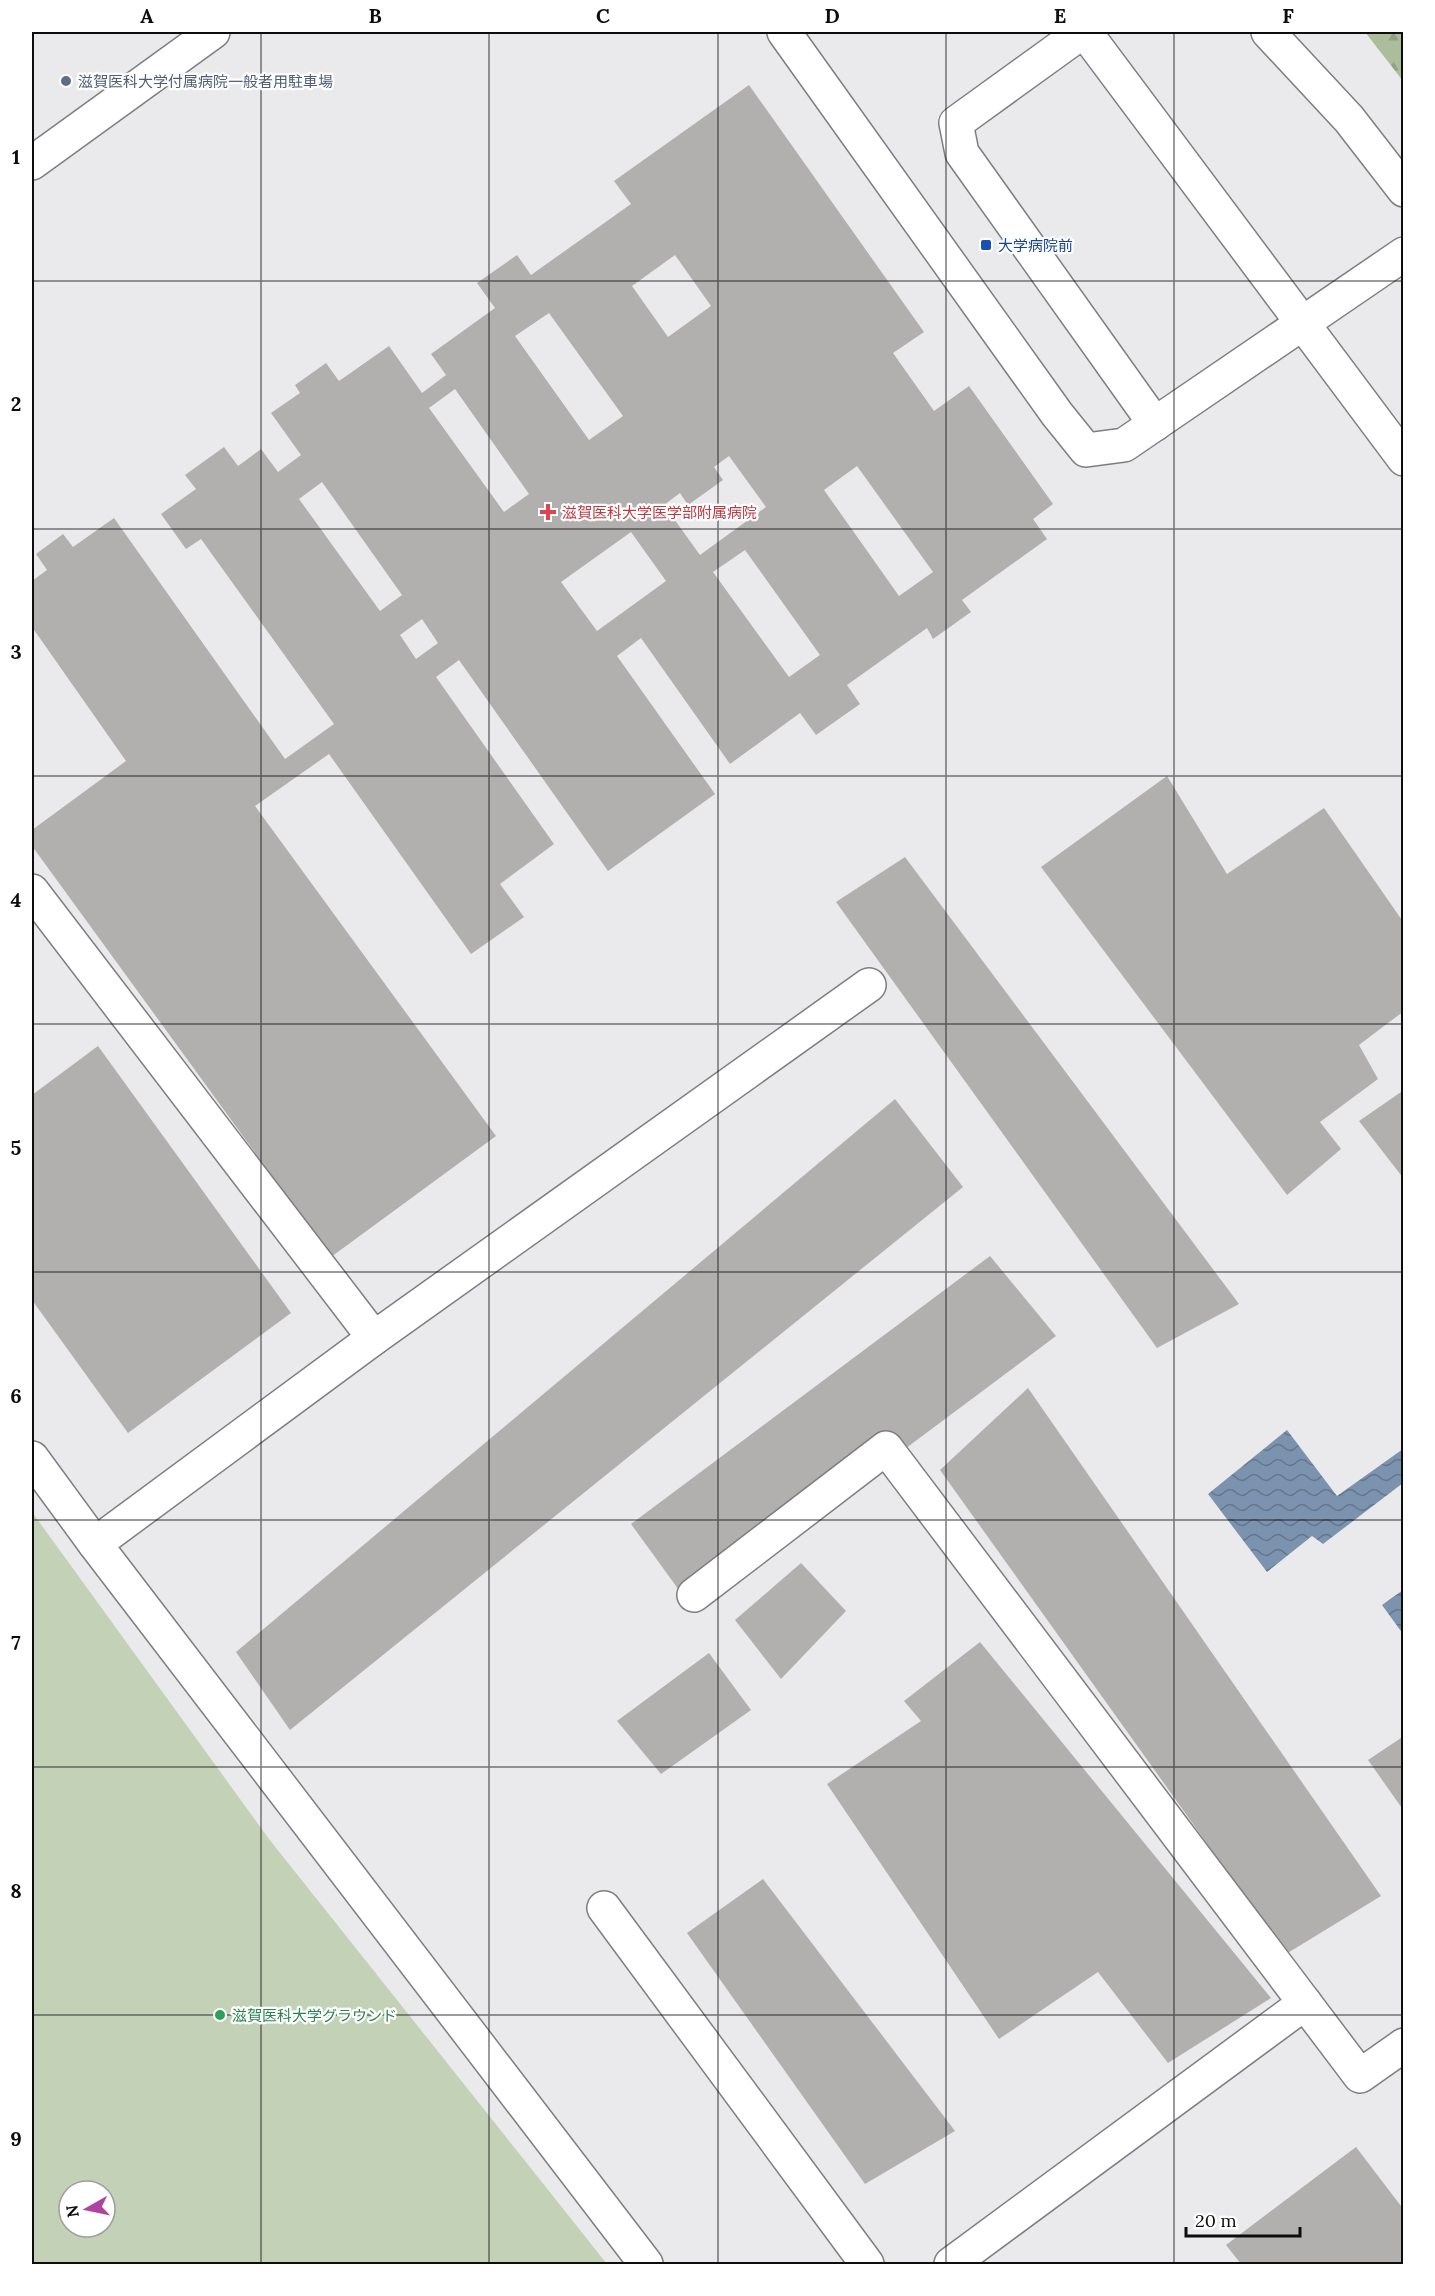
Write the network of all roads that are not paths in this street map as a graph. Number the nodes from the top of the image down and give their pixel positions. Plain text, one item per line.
1 (213, 32) edge
2 (784, 32) edge
3 (1084, 32) edge
4 (1268, 32) edge
5 (32, 163) edge
6 (1404, 190) edge
7 (1404, 255) edge
8 (1302, 323) junction
9 (1155, 424) junction
10 (1404, 459) edge
11 (32, 891) edge
12 (869, 985) dead end
13 (374, 1338) junction
14 (32, 1458) edge
15 (95, 1544) junction
16 (694, 1595) dead end
17 (604, 1908) dead end
18 (1305, 2003) junction
19 (1404, 2045) edge
20 (646, 2265) edge
21 (867, 2265) edge
22 (951, 2265) edge

1 - 5 street
2 - 9 street
3 - 8 street
3 - 9 street
4 - 6 street
7 - 8 street
8 - 9 street
8 - 10 street
11 - 13 street
12 - 13 street
13 - 15 street
14 - 15 street
15 - 20 street
16 - 18 street
17 - 21 street
18 - 19 street
18 - 22 street

